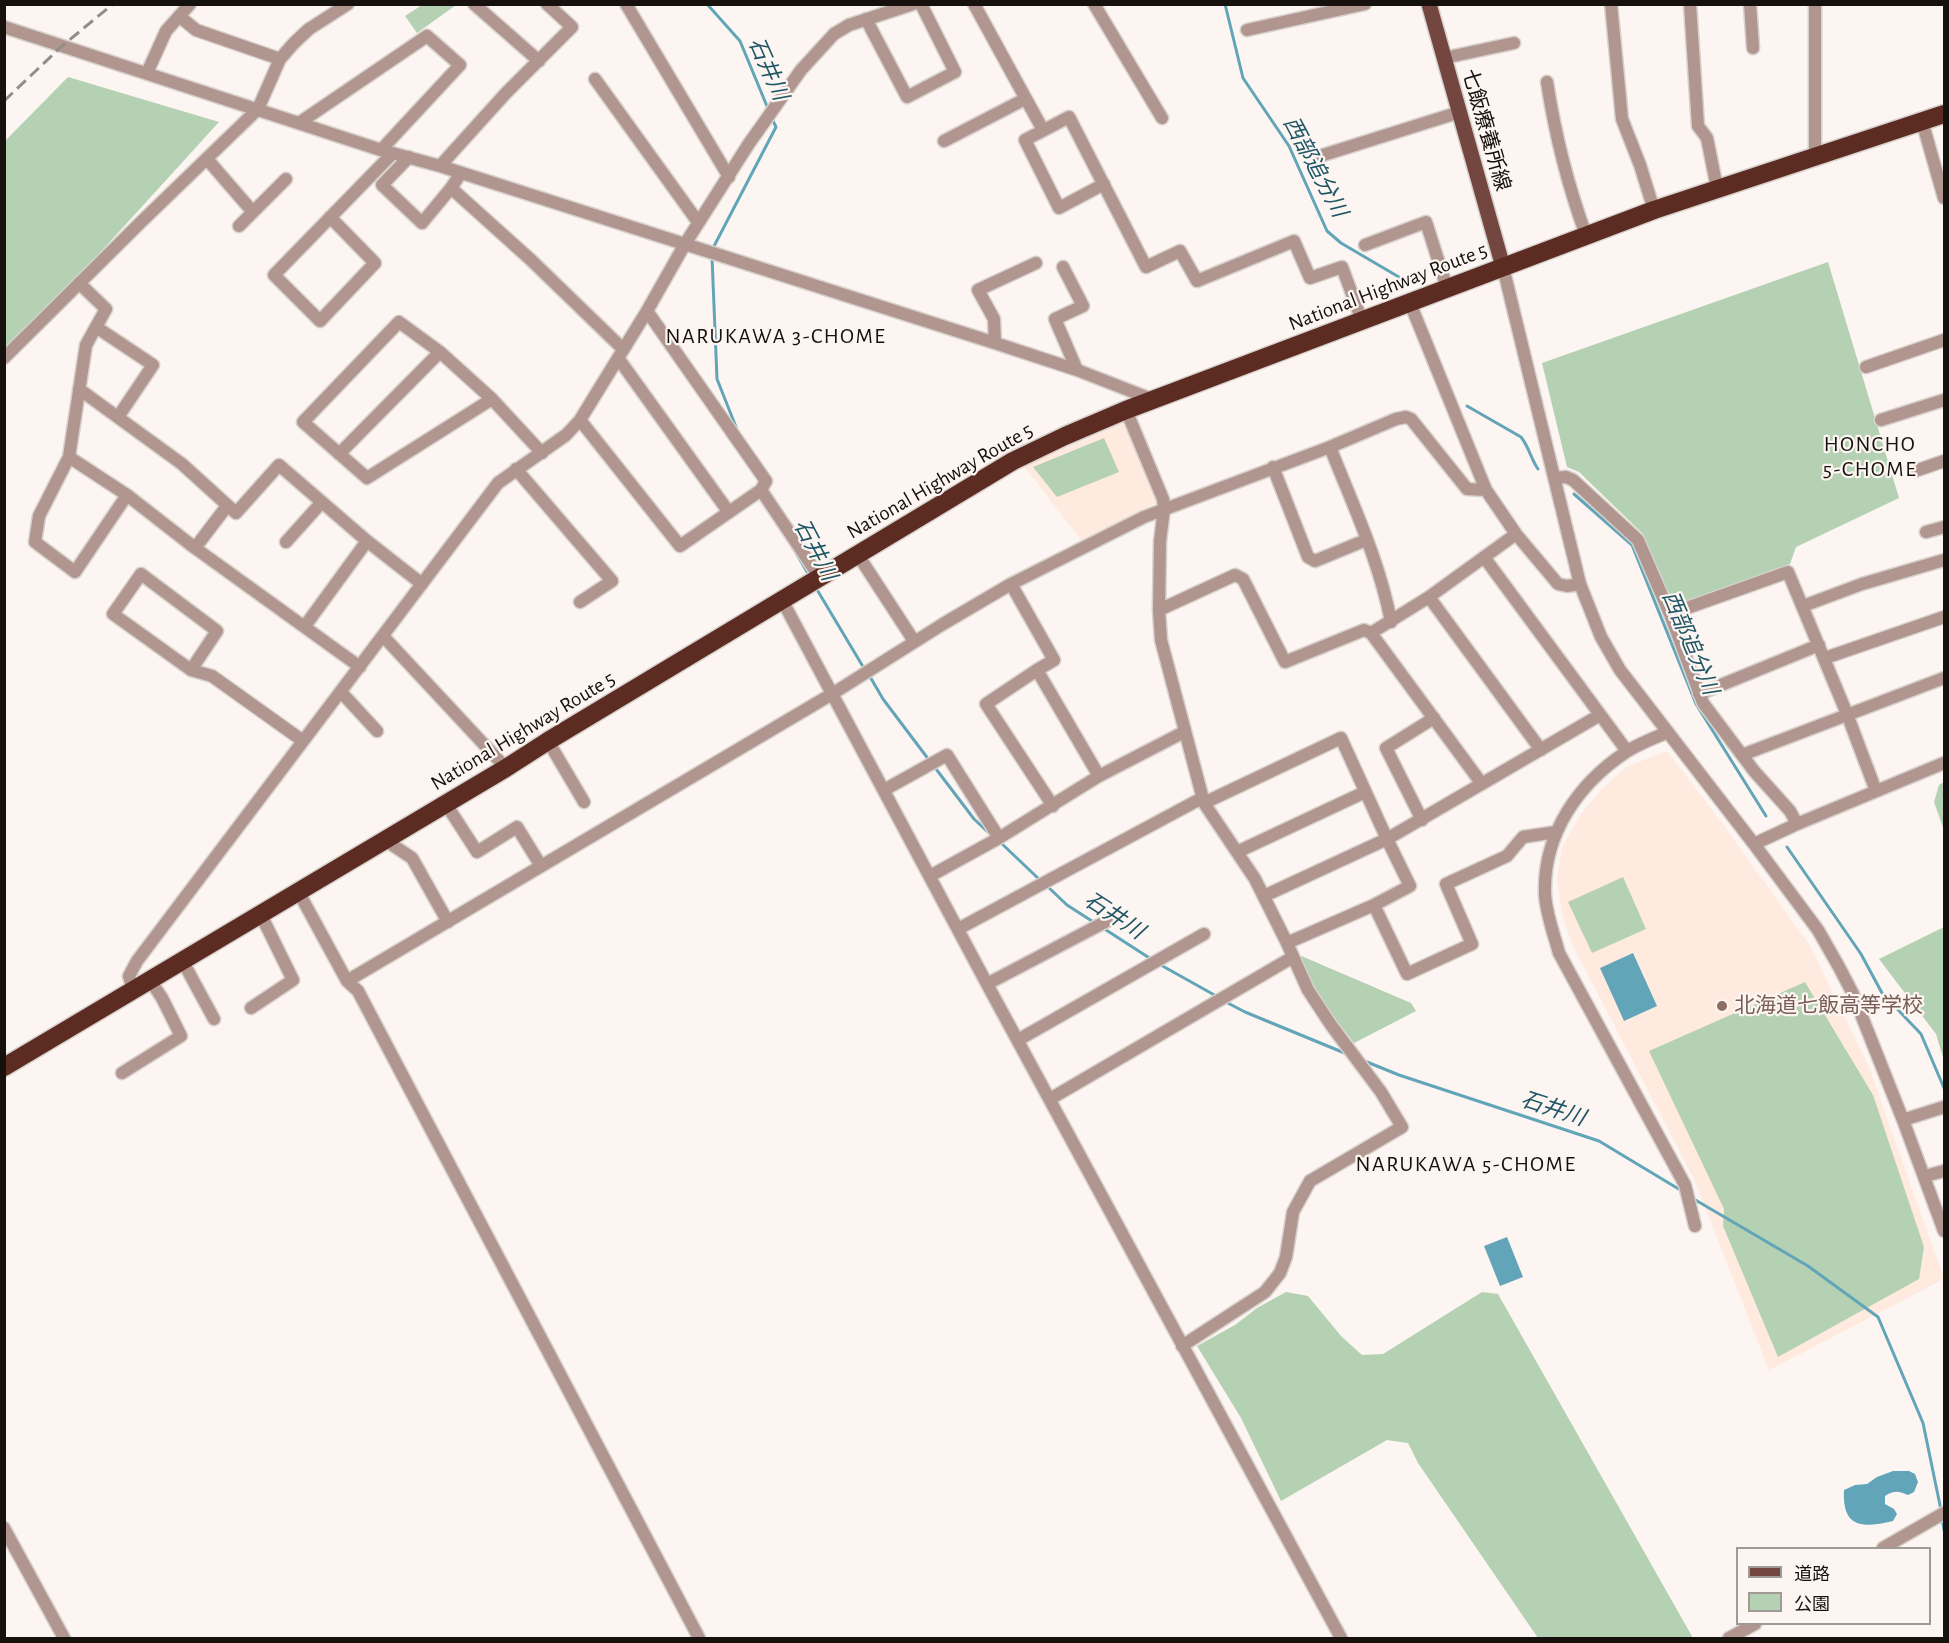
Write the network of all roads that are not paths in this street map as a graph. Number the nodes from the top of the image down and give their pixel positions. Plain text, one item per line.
1 (190, 4) edge
2 (348, 4) edge
3 (474, 4) edge
4 (547, 4) edge
5 (626, 4) edge
6 (913, 4) edge
7 (921, 4) edge
8 (974, 4) edge
9 (1094, 4) edge
10 (1365, 4) edge
11 (1429, 4) edge
12 (1611, 4) edge
13 (1690, 4) edge
14 (1750, 4) edge
15 (1815, 4) edge
16 (876, 10) edge
17 (179, 16) junction
18 (866, 19) junction
19 (4, 27) edge
20 (1247, 30) dead end
21 (1514, 43) dead end
22 (1753, 48) dead end
23 (1444, 58) junction
24 (280, 59) junction
25 (539, 61) junction
26 (147, 73) junction
27 (595, 79) dead end
28 (1547, 82) dead end
29 (1025, 99) junction
30 (258, 109) junction
31 (1460, 112) junction
32 (1944, 114) edge
33 (1162, 118) dead end
34 (1922, 121) junction
35 (299, 123) junction
36 (1043, 130) junction
37 (944, 141) dead end
38 (387, 151) junction
39 (1320, 156) dead end
40 (1815, 156) junction
41 (409, 157) junction
42 (207, 159) junction
43 (440, 166) junction
44 (461, 173) junction
45 (729, 177) junction
46 (286, 179) dead end
47 (1104, 184) junction
48 (452, 188) junction
49 (1717, 188) junction
50 (1944, 198) edge
51 (1654, 210) junction
52 (252, 211) junction
53 (330, 217) junction
54 (698, 222) junction
55 (238, 226) dead end
56 (1586, 235) junction
57 (685, 243) junction
58 (1365, 245) dead end
59 (1036, 263) dead end
60 (1063, 267) dead end
61 (1503, 267) junction
62 (79, 283) junction
63 (1448, 288) junction
64 (1410, 303) junction
65 (647, 311) junction
66 (1362, 321) junction
67 (96, 327) junction
68 (1944, 340) edge
69 (995, 343) junction
70 (440, 352) junction
71 (620, 353) junction
72 (4, 358) edge
73 (1866, 367) dead end
74 (1077, 370) junction
75 (79, 389) junction
76 (492, 399) junction
77 (1154, 400) junction
78 (1944, 400) edge
79 (1126, 410) junction
80 (118, 417) junction
81 (580, 420) junction
82 (1881, 420) dead end
83 (1330, 447) junction
84 (542, 453) junction
85 (339, 454) junction
86 (69, 457) junction
87 (1944, 461) edge
88 (1273, 467) junction
89 (516, 470) junction
90 (1915, 471) dead end
91 (1555, 478) junction
92 (761, 490) junction
93 (1486, 490) junction
94 (127, 495) junction
95 (322, 502) junction
96 (227, 506) junction
97 (1164, 509) junction
98 (728, 511) junction
99 (1944, 527) edge
100 (1926, 532) dead end
101 (1516, 534) junction
102 (1366, 540) junction
103 (367, 541) junction
104 (286, 542) dead end
105 (195, 548) junction
106 (858, 555) junction
107 (1484, 557) junction
108 (1944, 560) edge
109 (820, 578) junction
110 (422, 584) junction
111 (1011, 584) junction
112 (1580, 584) junction
113 (1429, 597) junction
114 (782, 600) junction
115 (580, 602) dead end
116 (1803, 606) junction
117 (1159, 610) junction
118 (1670, 614) junction
119 (1944, 617) edge
120 (1391, 622) junction
121 (305, 626) junction
122 (1371, 633) junction
123 (383, 636) junction
124 (914, 641) junction
125 (1819, 645) junction
126 (1825, 658) junction
127 (360, 667) junction
128 (191, 670) junction
129 (1037, 670) junction
130 (1944, 678) edge
131 (341, 692) junction
132 (832, 694) junction
133 (1699, 694) junction
134 (1847, 714) junction
135 (1600, 715) junction
136 (1434, 718) junction
137 (377, 731) dead end
138 (1184, 732) junction
139 (1668, 732) junction
140 (303, 741) junction
141 (548, 741) junction
142 (1541, 750) junction
143 (1628, 751) junction
144 (1742, 755) junction
145 (1944, 763) edge
146 (506, 768) junction
147 (1099, 776) junction
148 (1482, 784) junction
149 (884, 790) junction
150 (1876, 791) junction
151 (1365, 792) junction
152 (1203, 800) junction
153 (584, 802) dead end
154 (446, 804) junction
155 (1053, 806) junction
156 (1422, 820) junction
157 (1797, 824) junction
158 (1556, 832) junction
159 (999, 838) junction
160 (1387, 839) junction
161 (385, 840) junction
162 (1754, 844) junction
163 (1237, 852) junction
164 (541, 866) junction
165 (930, 876) junction
166 (297, 891) junction
167 (1264, 896) junction
168 (1374, 905) junction
169 (261, 915) junction
170 (1107, 921) dead end
171 (448, 922) junction
172 (958, 929) junction
173 (1204, 934) dead end
174 (1287, 943) junction
175 (1293, 957) junction
176 (182, 960) junction
177 (150, 980) junction
178 (347, 981) junction
179 (987, 984) junction
180 (133, 990) junction
181 (251, 1008) dead end
182 (214, 1019) dead end
183 (1018, 1040) junction
184 (4, 1067) edge
185 (122, 1073) dead end
186 (1050, 1099) junction
187 (1944, 1107) edge
188 (1903, 1120) junction
189 (1944, 1171) edge
190 (1924, 1176) junction
191 (1695, 1227) dead end
192 (1944, 1231) edge
193 (1182, 1346) junction
194 (1944, 1513) edge
195 (4, 1528) edge
196 (1885, 1547) edge
197 (1752, 1625) edge
198 (64, 1638) edge
199 (699, 1638) edge
200 (1341, 1638) edge
201 (1730, 1638) edge

1 - 17 street
2 - 24 street
3 - 25 street
4 - 25 street
5 - 45 street
6 - 16 street
7 - 18 street
8 - 29 street
9 - 33 street
10 - 20 street
11 - 23 main road, 七飯療養所線
12 - 51 street
13 - 49 street
14 - 22 street
15 - 40 street
16 - 18 street
17 - 24 street
17 - 26 street
18 - 45 street
19 - 26 street
21 - 23 street
23 - 31 main road, 七飯療養所線
24 - 30 street
25 - 43 street
26 - 30 street
27 - 54 street
28 - 56 street
29 - 36 street
29 - 37 street
30 - 35 street
30 - 42 street
31 - 39 street
31 - 61 main road, 七飯療養所線
32 - 34 highway, National Highway Route 5
34 - 40 highway, National Highway Route 5
34 - 50 street
35 - 38 street
35 - 38 street
36 - 47 street
36 - 47 street
38 - 41 street
38 - 53 street
40 - 49 highway, National Highway Route 5
41 - 43 street
41 - 48 street
42 - 52 street
42 - 62 street
43 - 44 street
44 - 48 street
44 - 57 street
45 - 54 street
46 - 52 street
47 - 66 street
48 - 71 street
49 - 51 highway, National Highway Route 5
51 - 56 highway, National Highway Route 5
52 - 55 street
53 - 53 street
54 - 57 street
56 - 61 highway, National Highway Route 5
57 - 65 street
57 - 69 street
58 - 63 street
59 - 69 street
60 - 74 street
61 - 63 highway, National Highway Route 5
61 - 91 street
62 - 67 street
62 - 72 street
63 - 64 highway, National Highway Route 5
64 - 66 highway, National Highway Route 5
64 - 93 street
65 - 71 street
65 - 92 street
66 - 77 highway, National Highway Route 5
67 - 75 street
67 - 80 street
68 - 73 street
69 - 74 street
70 - 76 street
70 - 85 street
70 - 85 street
71 - 81 street
71 - 98 street
74 - 77 street
75 - 80 street
75 - 86 street
76 - 84 street
76 - 85 street
77 - 79 highway, National Highway Route 5
78 - 82 street
79 - 97 street
79 - 106 highway, National Highway Route 5
80 - 96 street
81 - 84 street
81 - 98 street
83 - 88 street
83 - 93 street
83 - 102 street
84 - 89 street
86 - 94 street
86 - 94 street
87 - 90 street
88 - 97 street
88 - 102 street
89 - 110 street
89 - 115 street
91 - 112 street
91 - 118 street
92 - 98 street
92 - 109 street
93 - 101 street
94 - 105 street
95 - 96 street
95 - 103 street
95 - 104 street
96 - 105 street
97 - 111 street
97 - 117 street
99 - 100 street
101 - 107 street
101 - 112 street
102 - 120 street
103 - 110 street
103 - 121 street
105 - 121 street
106 - 109 highway, National Highway Route 5
106 - 124 street
107 - 113 street
107 - 135 street
108 - 116 street
109 - 114 highway, National Highway Route 5
110 - 123 street
111 - 124 street
111 - 129 street
112 - 139 street
113 - 120 street
113 - 142 street
114 - 132 street
114 - 141 highway, National Highway Route 5
116 - 118 street
116 - 125 street
117 - 122 street
117 - 138 street
118 - 133 street
119 - 126 street
120 - 122 street
121 - 127 street
122 - 136 street
123 - 127 street
123 - 146 street
124 - 132 street
125 - 126 street
125 - 133 street
126 - 134 street
127 - 131 street
128 - 128 street
128 - 140 street
129 - 147 street
129 - 155 street
130 - 134 street
131 - 137 street
131 - 140 street
132 - 149 street
132 - 164 street
133 - 144 street
134 - 144 street
134 - 150 street
135 - 142 street
135 - 143 street
136 - 148 street
136 - 156 street
138 - 147 street
138 - 152 street
139 - 143 street
139 - 162 street
140 - 180 street
141 - 146 highway, National Highway Route 5
141 - 153 street
142 - 148 street
143 - 158 street
144 - 157 street
145 - 150 street
146 - 154 highway, National Highway Route 5
147 - 155 street
148 - 156 street
149 - 159 street
149 - 165 street
150 - 157 street
151 - 152 street
151 - 160 street
151 - 163 street
152 - 163 street
152 - 172 street
154 - 161 highway, National Highway Route 5
154 - 164 street
155 - 159 street
156 - 160 street
157 - 162 street
158 - 168 street
158 - 191 street
159 - 165 street
160 - 167 street
160 - 168 street
161 - 166 highway, National Highway Route 5
161 - 171 street
162 - 188 street
163 - 167 street
164 - 171 street
165 - 172 street
166 - 169 highway, National Highway Route 5
166 - 178 street
167 - 174 street
168 - 174 street
169 - 176 highway, National Highway Route 5
169 - 181 street
170 - 179 street
171 - 178 street
172 - 179 street
173 - 183 street
174 - 175 street
175 - 186 street
175 - 193 street
176 - 177 highway, National Highway Route 5
176 - 182 street
177 - 180 highway, National Highway Route 5
177 - 185 street
178 - 199 street
179 - 183 street
180 - 184 highway, National Highway Route 5
183 - 186 street
186 - 193 street
187 - 188 street
188 - 190 street
189 - 190 street
190 - 192 street
193 - 200 street
194 - 196 street
195 - 198 street
197 - 201 street

